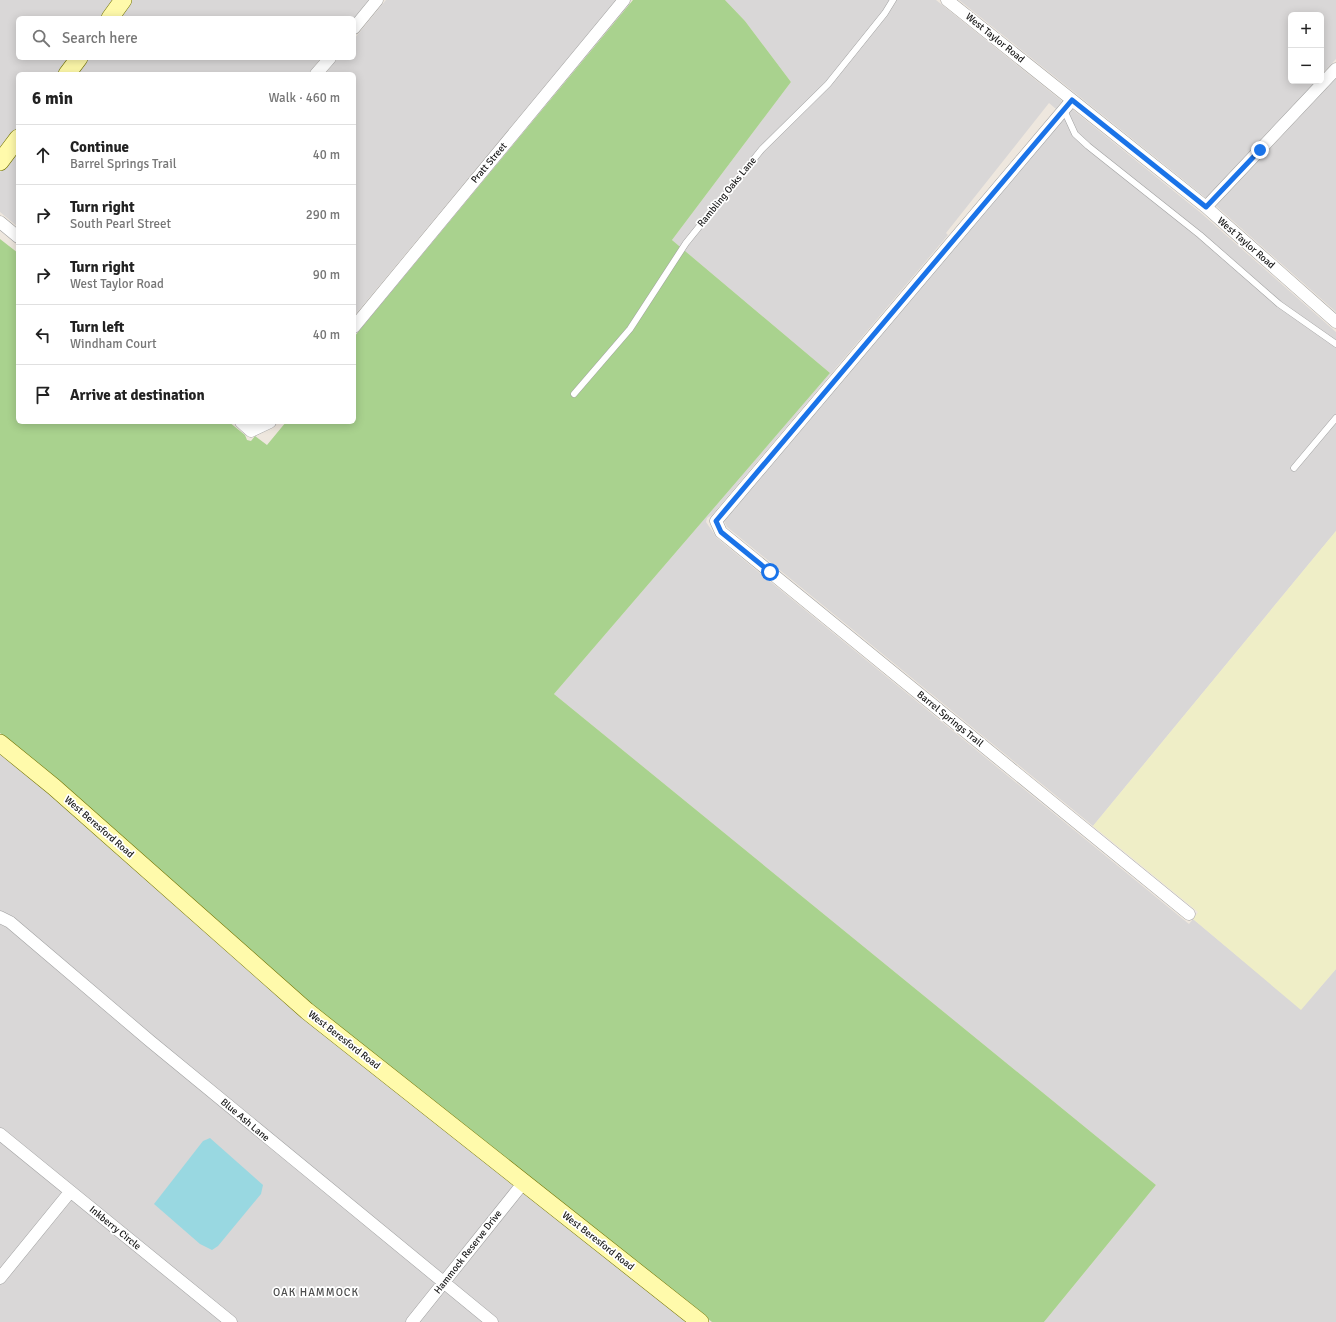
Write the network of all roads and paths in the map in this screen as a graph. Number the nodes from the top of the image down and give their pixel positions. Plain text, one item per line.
1 (123, 0) edge
2 (377, 0) edge
3 (624, 0) edge
4 (893, 0) edge
5 (947, 0) edge
6 (111, 16) edge
7 (356, 26) edge
8 (78, 60) edge
9 (328, 60) edge
10 (1336, 69) edge
11 (68, 72) edge
12 (318, 72) edge
13 (1072, 100) junction
14 (1064, 110) junction
15 (16, 141) edge
16 (0, 162) edge
17 (1206, 207) junction
18 (0, 222) edge
19 (16, 235) edge
20 (1336, 322) edge
21 (356, 325) edge
22 (1336, 344) edge
23 (574, 394) dead end
24 (1336, 418) edge
25 (243, 424) edge
26 (266, 424) edge
27 (1294, 468) dead end
28 (0, 742) edge
29 (1188, 914) dead end
30 (0, 917) edge
31 (0, 1134) edge
32 (524, 1182) junction
33 (70, 1192) junction
34 (0, 1278) edge
35 (444, 1282) junction
36 (231, 1322) edge
37 (412, 1322) edge
38 (492, 1322) edge
39 (700, 1322) edge

1 - 6 street
2 - 7 street
3 - 21 street, Pratt Street
4 - 23 lane, Rambling Oaks Lane
5 - 13 street, West Taylor Road
8 - 11 street
9 - 12 street
10 - 17 street
13 - 14 street
13 - 17 street, West Taylor Road
14 - 22 lane
14 - 29 street, Barrel Springs Trail
15 - 16 street
17 - 20 street, West Taylor Road
18 - 19 street
24 - 27 lane
25 - 26 street
28 - 32 street, West Beresford Road
30 - 35 street, Blue Ash Lane
31 - 33 street, Inkberry Circle
32 - 35 street, Hammock Reserve Drive
32 - 39 street, West Beresford Road
33 - 34 street
33 - 36 street, Inkberry Circle
35 - 37 street, Hammock Reserve Drive
35 - 38 street, Blue Ash Lane

